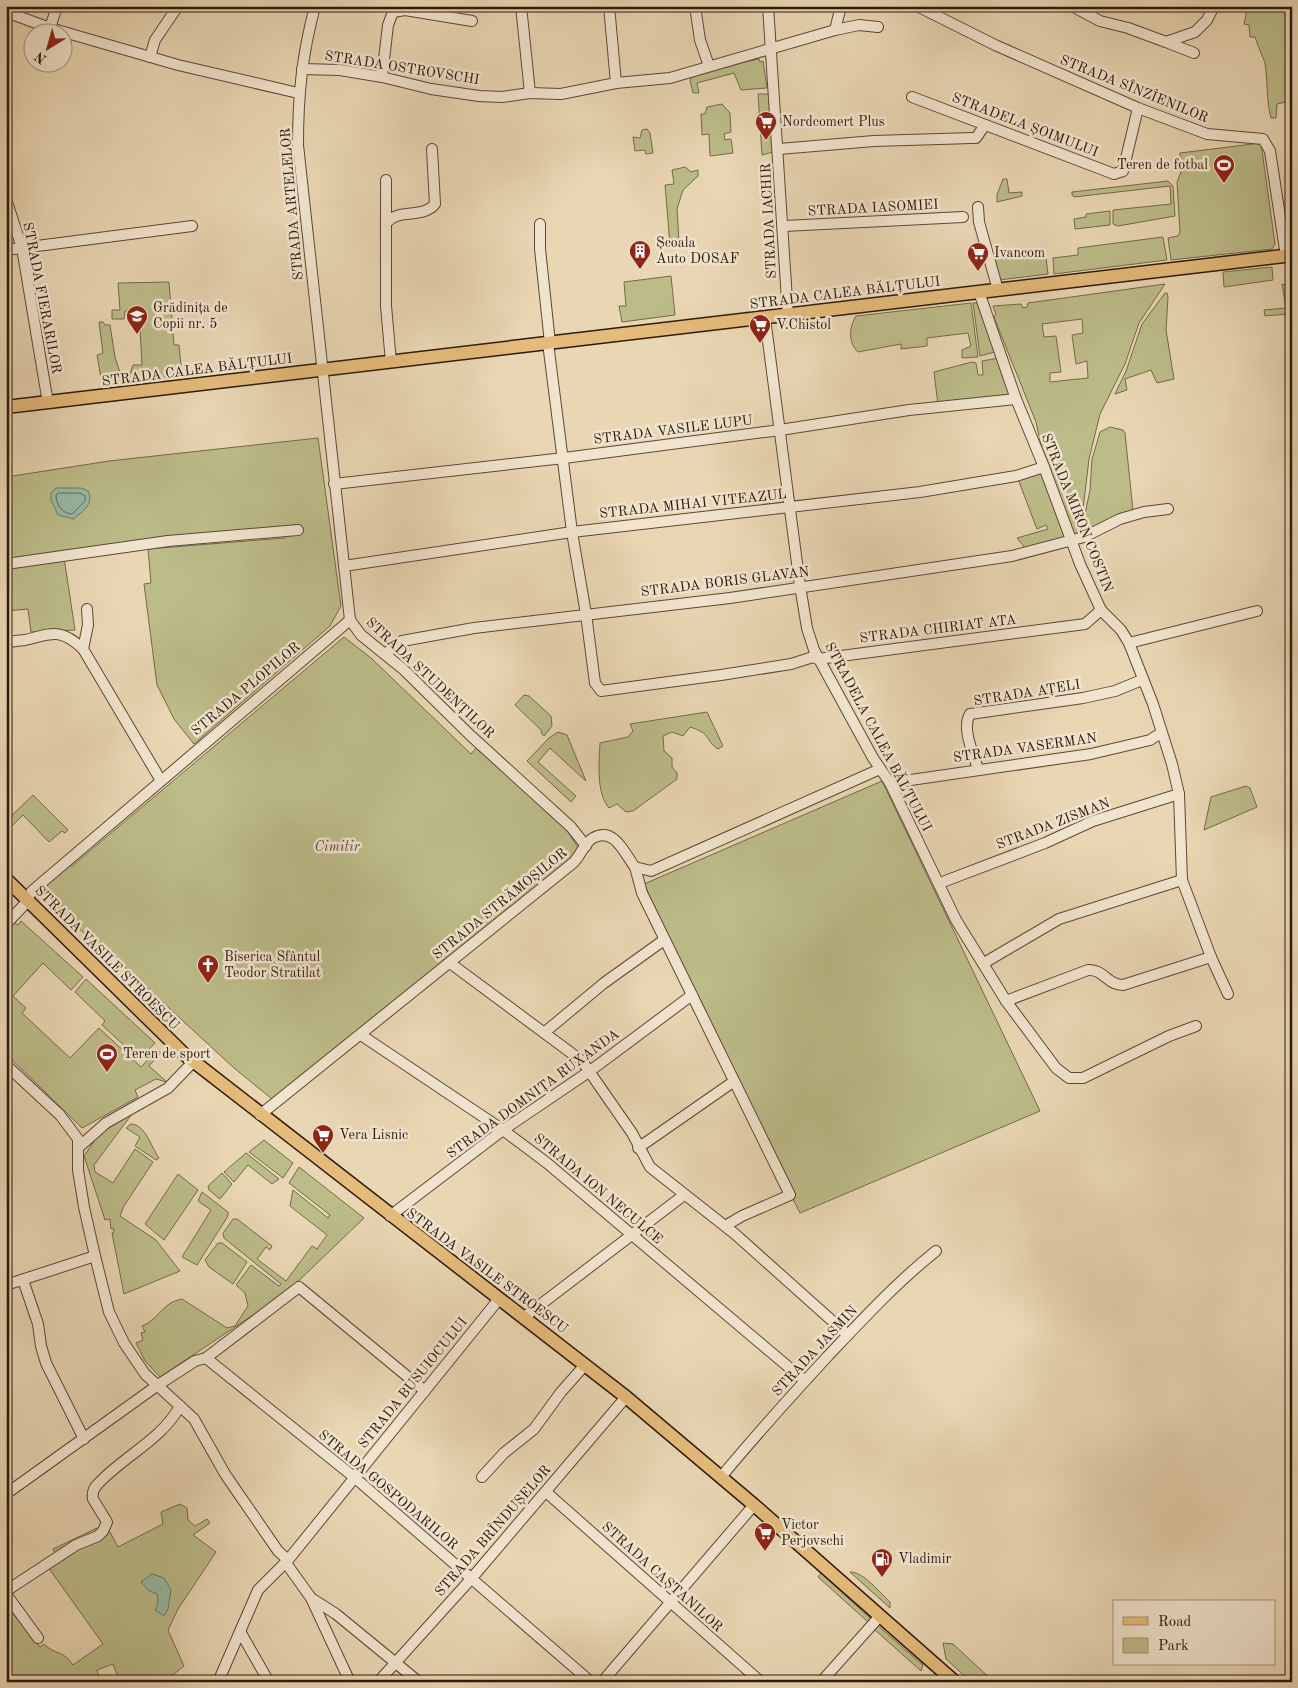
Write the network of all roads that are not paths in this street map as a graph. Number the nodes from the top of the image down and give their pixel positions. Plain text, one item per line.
1 (57, 6) edge
2 (178, 6) edge
3 (315, 6) edge
4 (521, 6) edge
5 (609, 6) edge
6 (695, 6) edge
7 (768, 6) edge
8 (841, 6) edge
9 (917, 6) edge
10 (1072, 6) edge
11 (1214, 6) edge
12 (6, 12) edge
13 (472, 21) dead end
14 (34, 22) edge
15 (52, 22) edge
16 (878, 27) dead end
17 (835, 30) junction
18 (72, 34) edge
19 (1166, 42) junction
20 (770, 50) junction
21 (1194, 53) dead end
22 (150, 57) junction
23 (709, 66) junction
24 (302, 69) junction
25 (382, 77) junction
26 (616, 83) junction
27 (298, 93) junction
28 (530, 93) junction
29 (912, 97) dead end
30 (1138, 108) junction
31 (985, 125) junction
32 (432, 149) dead end
33 (779, 149) junction
34 (386, 180) dead end
35 (6, 200) edge
36 (978, 207) dead end
37 (963, 217) dead end
38 (387, 222) junction
39 (540, 224) dead end
40 (192, 226) dead end
41 (784, 226) junction
42 (22, 248) junction
43 (6, 250) edge
44 (1289, 255) edge
45 (998, 290) junction
46 (979, 292) junction
47 (788, 316) junction
48 (765, 318) junction
49 (549, 343) junction
50 (391, 362) junction
51 (321, 370) junction
52 (1016, 399) junction
53 (48, 403) junction
54 (6, 407) edge
55 (780, 430) junction
56 (564, 458) junction
57 (1044, 467) junction
58 (334, 484) junction
59 (789, 508) junction
60 (1168, 509) dead end
61 (298, 530) dead end
62 (572, 532) junction
63 (1072, 540) junction
64 (6, 564) edge
65 (344, 566) junction
66 (800, 586) junction
67 (88, 609) dead end
68 (1101, 610) junction
69 (1258, 611) dead end
70 (586, 614) junction
71 (350, 620) junction
72 (1130, 643) junction
73 (6, 645) edge
74 (82, 648) junction
75 (385, 654) junction
76 (818, 659) junction
77 (1142, 680) junction
78 (1161, 733) junction
79 (880, 769) junction
80 (978, 769) junction
81 (160, 780) junction
82 (890, 783) junction
83 (1178, 794) junction
84 (586, 846) junction
85 (636, 867) junction
86 (6, 879) edge
87 (1182, 880) junction
88 (940, 883) junction
89 (28, 900) junction
90 (6, 924) edge
91 (664, 940) junction
92 (1211, 957) junction
93 (450, 963) junction
94 (984, 963) junction
95 (1228, 994) dead end
96 (692, 995) junction
97 (1006, 1001) junction
98 (1196, 1026) dead end
99 (546, 1032) junction
100 (361, 1035) junction
101 (193, 1062) junction
102 (6, 1065) edge
103 (590, 1071) junction
104 (733, 1082) junction
105 (260, 1115) junction
106 (503, 1130) junction
107 (79, 1147) junction
108 (638, 1148) junction
109 (684, 1195) junction
110 (390, 1216) junction
111 (725, 1226) junction
112 (632, 1236) junction
113 (936, 1251) dead end
114 (95, 1256) junction
115 (23, 1280) junction
116 (6, 1285) edge
117 (499, 1299) junction
118 (524, 1318) junction
119 (848, 1335) junction
120 (206, 1358) junction
121 (585, 1366) junction
122 (805, 1381) junction
123 (158, 1385) junction
124 (426, 1391) junction
125 (626, 1397) junction
126 (180, 1406) junction
127 (84, 1438) junction
128 (354, 1477) junction
129 (482, 1477) dead end
130 (721, 1477) junction
131 (546, 1492) junction
132 (6, 1494) edge
133 (754, 1505) junction
134 (287, 1562) junction
135 (471, 1579) junction
136 (6, 1592) edge
137 (311, 1598) junction
138 (672, 1602) junction
139 (880, 1616) junction
140 (241, 1633) junction
141 (38, 1638) dead end
142 (396, 1662) junction
143 (218, 1682) edge
144 (269, 1682) edge
145 (350, 1682) edge
146 (378, 1682) edge
147 (419, 1682) edge
148 (592, 1682) edge
149 (602, 1682) edge
150 (761, 1682) edge
151 (821, 1682) edge
152 (955, 1682) edge

1 - 15 street
2 - 22 street
3 - 24 street, STRADA ARTELELOR
4 - 28 street
5 - 26 street
6 - 23 street
7 - 20 street, STRADA IACHIR
8 - 17 street
9 - 30 street, STRADA SÎNZÎENILOR
10 - 19 street
11 - 19 street
12 - 14 street
13 - 25 street
16 - 17 street, STRADA OSTROVSCHI
17 - 20 street, STRADA OSTROVSCHI
18 - 22 street
19 - 21 street
20 - 23 street, STRADA OSTROVSCHI
20 - 33 street, STRADA IACHIR
22 - 27 street
23 - 26 street, STRADA OSTROVSCHI
24 - 25 street, STRADA OSTROVSCHI
24 - 27 street, STRADA ARTELELOR
25 - 28 street, STRADA OSTROVSCHI
26 - 28 street, STRADA OSTROVSCHI
27 - 51 street, STRADA ARTELELOR
29 - 31 street, STRADELA ȘOIMULUI
30 - 31 street, STRADELA ȘOIMULUI
30 - 44 street, STRADA SÎNZÎENILOR
31 - 33 street
32 - 38 street
33 - 41 street, STRADA IACHIR
34 - 38 street
35 - 42 street, STRADA FIERARILOR
36 - 45 street
37 - 41 street, STRADA IASOMIEI
38 - 50 street
39 - 49 street
40 - 42 street
41 - 47 street, STRADA IACHIR
42 - 43 street
42 - 53 street, STRADA FIERARILOR
44 - 45 main road, STRADA CALEA BĂLȚULUI
45 - 46 main road, STRADA CALEA BĂLȚULUI
46 - 47 main road, STRADA CALEA BĂLȚULUI
46 - 52 street, STRADA MIRON COSTIN
47 - 48 main road, STRADA CALEA BĂLȚULUI
48 - 49 main road, STRADA CALEA BĂLȚULUI
48 - 55 street, STRADELA CALEA BĂLȚULUI
49 - 50 main road, STRADA CALEA BĂLȚULUI
49 - 56 street
50 - 51 main road, STRADA CALEA BĂLȚULUI
51 - 53 main road, STRADA CALEA BĂLȚULUI
51 - 58 street, STRADA STUDENȚILOR
52 - 55 street, STRADA VASILE LUPU
52 - 57 street, STRADA MIRON COSTIN
53 - 54 main road, STRADA CALEA BĂLȚULUI
55 - 56 street, STRADA VASILE LUPU
55 - 59 street, STRADELA CALEA BĂLȚULUI
56 - 58 street, STRADA VASILE LUPU
56 - 62 street
57 - 59 street, STRADA MIHAI VITEAZUL
57 - 63 street, STRADA MIRON COSTIN
58 - 65 street, STRADA STUDENȚILOR
59 - 62 street, STRADA MIHAI VITEAZUL
59 - 66 street, STRADELA CALEA BĂLȚULUI
60 - 63 street, STRADA BORIS GLAVAN
61 - 64 street
62 - 65 street, STRADA MIHAI VITEAZUL
62 - 70 street
63 - 66 street, STRADA BORIS GLAVAN
63 - 68 street, STRADA MIRON COSTIN
65 - 71 street, STRADA STUDENȚILOR
66 - 70 street, STRADA BORIS GLAVAN
66 - 76 street, STRADELA CALEA BĂLȚULUI
67 - 74 street
68 - 72 street, STRADA MIRON COSTIN
68 - 76 street, STRADA CHIRIAT ATA
69 - 72 street
70 - 75 street, STRADA BORIS GLAVAN
70 - 76 street, STRADA CHIRIAT ATA
71 - 75 street, STRADA STUDENȚILOR
71 - 81 street, STRADA PLOPILOR
72 - 77 street, STRADA MIRON COSTIN
73 - 74 street
74 - 81 street
75 - 84 street, STRADA STUDENȚILOR
76 - 79 street, STRADELA CALEA BĂLȚULUI
77 - 78 street, STRADA MIRON COSTIN
77 - 80 street, STRADA AȚELI
78 - 80 street, STRADA VASERMAN
78 - 83 street, STRADA MIRON COSTIN
79 - 82 street, STRADELA CALEA BĂLȚULUI
79 - 85 street
80 - 82 street, STRADA VASERMAN
81 - 89 street, STRADA PLOPILOR
82 - 88 street, STRADELA CALEA BĂLȚULUI
83 - 87 street, STRADA MIRON COSTIN
83 - 88 street, STRADA ZISMAN
84 - 85 street, STRADA STRĂMOȘILOR
84 - 93 street, STRADA STRĂMOȘILOR
85 - 91 street
86 - 89 main road, STRADA VASILE STROESCU
87 - 92 street, STRADA MIRON COSTIN
87 - 94 street
88 - 94 street, STRADELA CALEA BĂLȚULUI
89 - 90 street, STRADA PLOPILOR
89 - 101 main road, STRADA VASILE STROESCU
91 - 96 street
91 - 99 street
92 - 95 street, STRADA MIRON COSTIN
92 - 97 street
93 - 99 street
93 - 100 street, STRADA STRĂMOȘILOR
94 - 97 street, STRADELA CALEA BĂLȚULUI
96 - 103 street, STRADA DOMNIȚA RUXANDA
96 - 104 street
97 - 98 street, STRADELA CALEA BĂLȚULUI
99 - 103 street
100 - 105 street, STRADA STRĂMOȘILOR
100 - 106 street, STRADA ION NECULCE
101 - 105 main road, STRADA VASILE STROESCU
101 - 107 street
102 - 107 street
103 - 106 street, STRADA DOMNIȚA RUXANDA
103 - 108 street
104 - 108 street
104 - 111 street
105 - 110 main road, STRADA VASILE STROESCU
106 - 110 street, STRADA DOMNIȚA RUXANDA
106 - 112 street, STRADA ION NECULCE
107 - 114 street
108 - 109 street
109 - 111 street
109 - 112 street
110 - 117 main road, STRADA VASILE STROESCU
111 - 119 street
112 - 118 street
112 - 122 street, STRADA ION NECULCE
113 - 119 street, STRADA JASMIN
114 - 115 street
114 - 123 street
115 - 116 street
115 - 127 street
117 - 118 main road, STRADA VASILE STROESCU
117 - 124 street, STRADA BUSUIOCULUI
118 - 121 main road, STRADA VASILE STROESCU
119 - 122 street, STRADA JASMIN
120 - 123 street
120 - 124 street
120 - 128 street, STRADA GOSPODARILOR
121 - 125 main road, STRADA VASILE STROESCU
121 - 129 street
122 - 130 street, STRADA JASMIN
123 - 126 street
123 - 127 street
124 - 128 street, STRADA BUSUIOCULUI
125 - 130 main road, STRADA VASILE STROESCU
125 - 131 street, STRADA BRÎNDUȘELOR
126 - 134 street
126 - 136 street
127 - 132 street
128 - 134 street, STRADA BUSUIOCULUI
128 - 135 street, STRADA GOSPODARILOR
130 - 133 main road, STRADA VASILE STROESCU
131 - 135 street, STRADA BRÎNDUȘELOR
131 - 138 street, STRADA CAȘTANILOR
133 - 138 street
133 - 139 main road, STRADA VASILE STROESCU
134 - 137 street
134 - 140 street, STRADA BUSUIOCULUI
135 - 142 street, STRADA BRÎNDUȘELOR
135 - 148 street, STRADA GOSPODARILOR
136 - 141 street
137 - 142 street
137 - 145 street
138 - 149 street
138 - 150 street, STRADA CAȘTANILOR
139 - 151 street
139 - 152 main road, STRADA VASILE STROESCU
140 - 143 street, STRADA BUSUIOCULUI
140 - 144 street
142 - 146 street, STRADA BRÎNDUȘELOR
142 - 147 street

